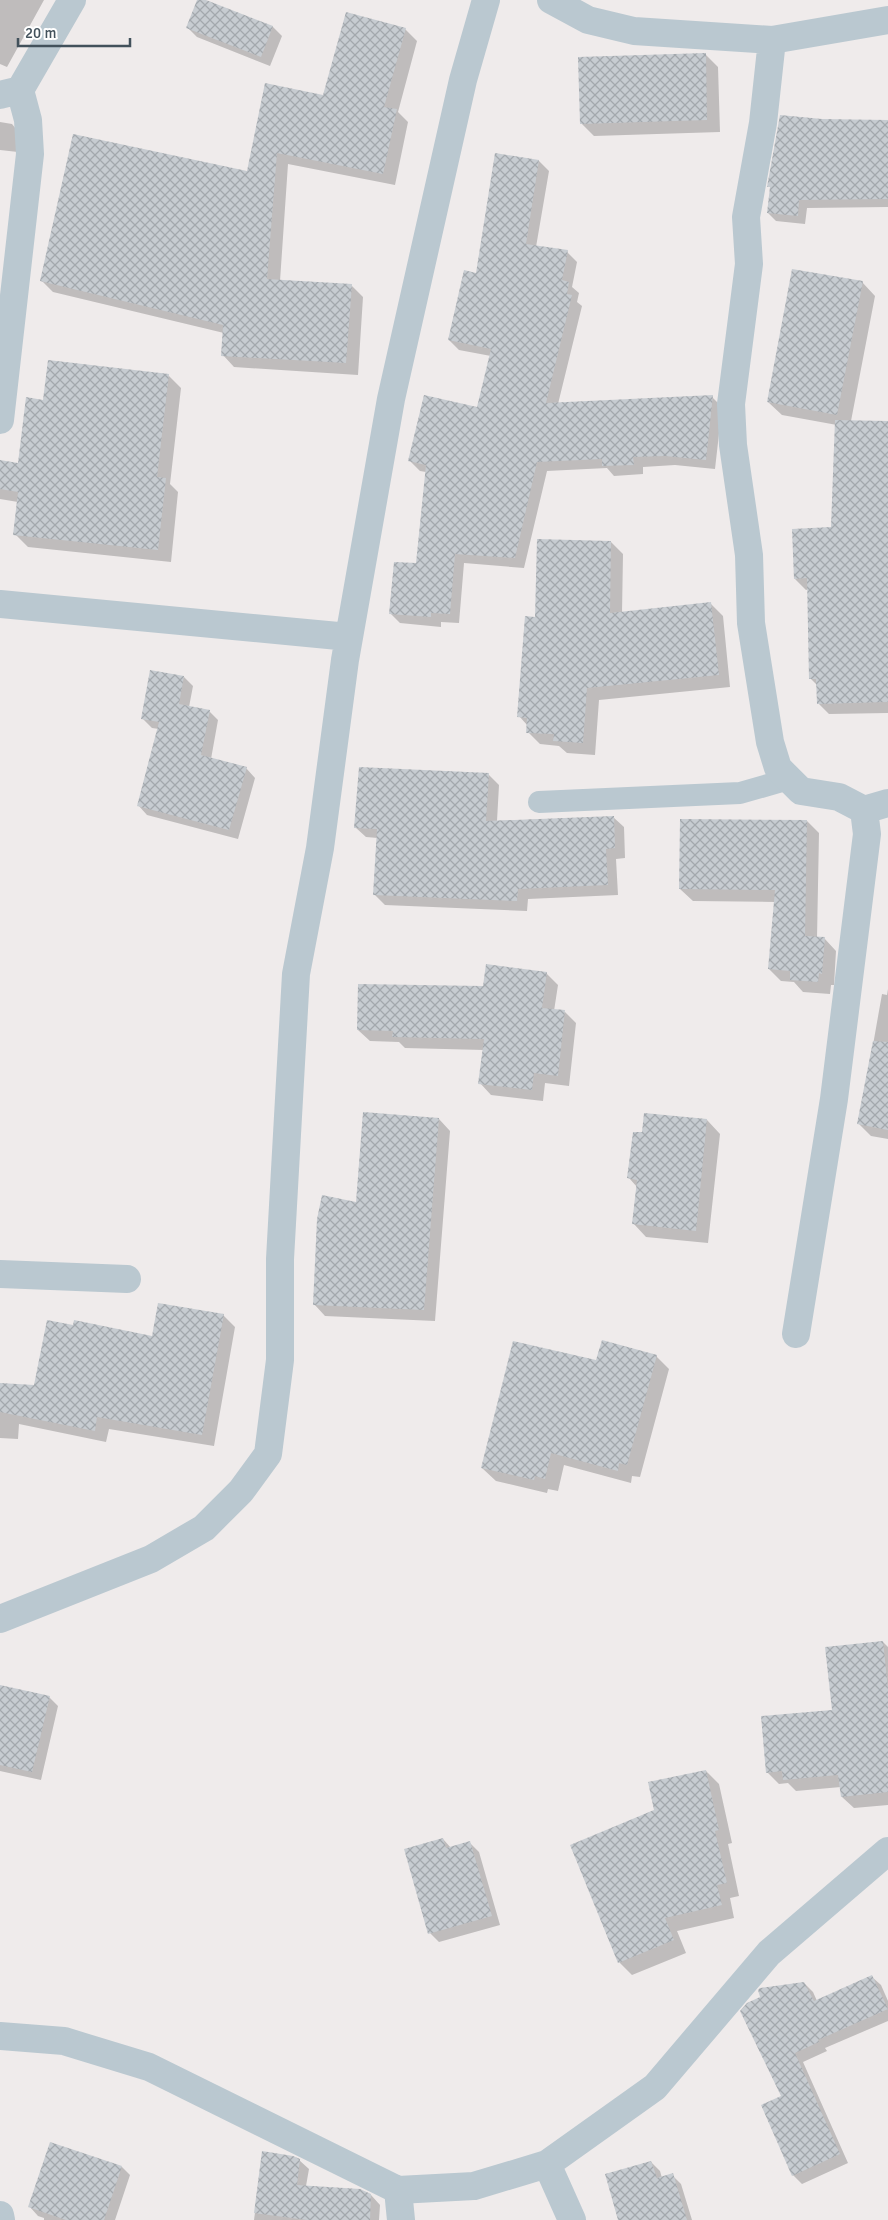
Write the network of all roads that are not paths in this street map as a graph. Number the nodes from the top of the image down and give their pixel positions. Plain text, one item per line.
1 (72, 0) edge
2 (486, 0) edge
3 (550, 0) edge
4 (888, 20) edge
5 (772, 40) junction
6 (10, 92) edge
7 (0, 420) edge
8 (0, 604) edge
9 (349, 638) junction
10 (789, 779) junction
11 (539, 802) dead end
12 (876, 807) edge
13 (0, 1274) edge
14 (127, 1279) dead end
15 (796, 1334) dead end
16 (0, 1618) edge
17 (888, 1851) edge
18 (0, 2036) edge
19 (548, 2164) junction
20 (398, 2190) junction
21 (0, 2215) edge
22 (1, 2220) edge
23 (402, 2220) edge
24 (572, 2220) edge

1 - 6 street
2 - 9 street
3 - 5 street
4 - 5 street
5 - 10 street
6 - 7 street
8 - 9 street
9 - 16 street
10 - 11 lane
10 - 12 street
12 - 15 street
13 - 14 street
17 - 19 street
18 - 20 street
19 - 20 street
19 - 24 street
20 - 23 street
21 - 22 street

